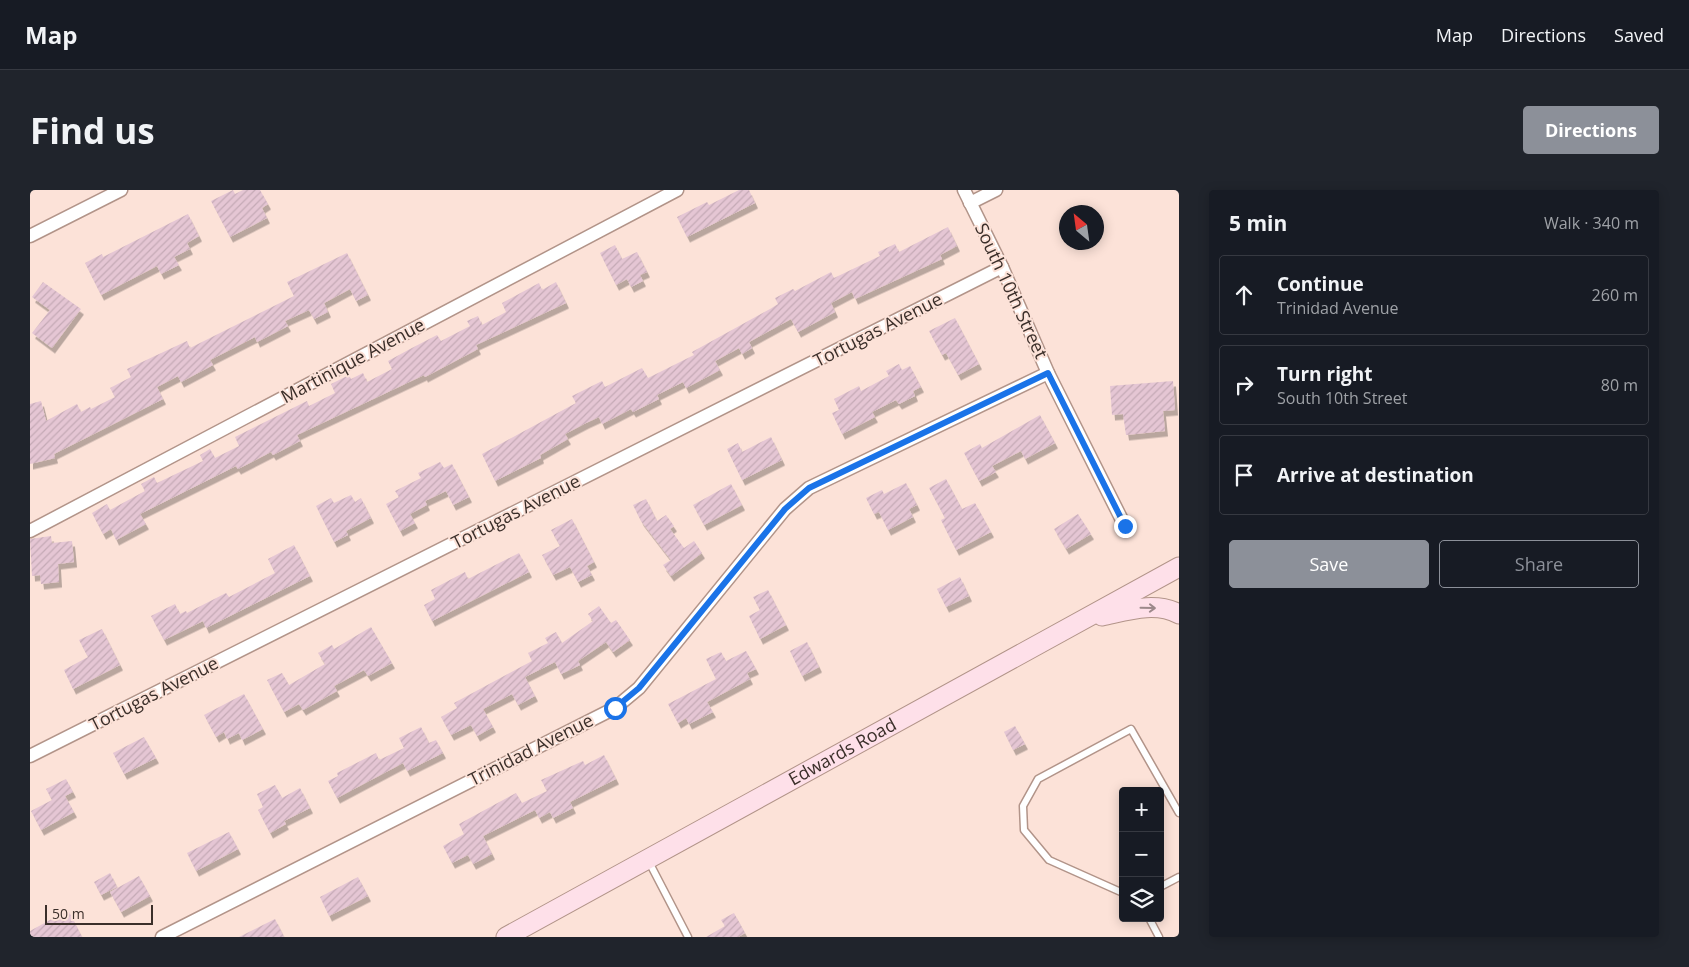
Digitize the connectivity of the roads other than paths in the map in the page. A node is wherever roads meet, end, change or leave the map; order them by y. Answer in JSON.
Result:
{"nodes":[{"id":1,"x":121,"y":190,"type":"edge"},
{"id":2,"x":677,"y":190,"type":"edge"},
{"id":3,"x":964,"y":190,"type":"edge"},
{"id":4,"x":996,"y":190,"type":"edge"},
{"id":5,"x":970,"y":203,"type":"junction"},
{"id":6,"x":30,"y":236,"type":"edge"},
{"id":7,"x":1002,"y":267,"type":"junction"},
{"id":8,"x":1048,"y":373,"type":"junction"},
{"id":9,"x":1125,"y":526,"type":"dead end"},
{"id":10,"x":30,"y":531,"type":"edge"},
{"id":11,"x":1179,"y":567,"type":"edge"},
{"id":12,"x":1179,"y":614,"type":"edge"},
{"id":13,"x":1083,"y":620,"type":"junction"},
{"id":14,"x":30,"y":756,"type":"edge"},
{"id":15,"x":1179,"y":813,"type":"edge"},
{"id":16,"x":648,"y":859,"type":"junction"},
{"id":17,"x":1179,"y":876,"type":"edge"},
{"id":18,"x":1164,"y":885,"type":"edge"},
{"id":19,"x":1119,"y":890,"type":"edge"},
{"id":20,"x":1151,"y":922,"type":"edge"},
{"id":21,"x":162,"y":937,"type":"edge"},
{"id":22,"x":506,"y":937,"type":"edge"},
{"id":23,"x":688,"y":937,"type":"edge"},
{"id":24,"x":1159,"y":937,"type":"edge"}],
"edges":[{"from":1,"to":6,"type":"street"},
{"from":2,"to":10,"type":"street","name":"Martinique Avenue"},
{"from":3,"to":5,"type":"street","name":"South 10th Street"},
{"from":4,"to":5,"type":"street"},
{"from":5,"to":7,"type":"street","name":"South 10th Street"},
{"from":7,"to":8,"type":"street","name":"South 10th Street"},
{"from":7,"to":14,"type":"street","name":"Tortugas Avenue"},
{"from":8,"to":9,"type":"street","name":"South 10th Street"},
{"from":8,"to":21,"type":"street","name":"Trinidad Avenue"},
{"from":11,"to":13,"type":"main road","name":"Edwards Road"},
{"from":13,"to":12,"type":"main road","one_way":true},
{"from":13,"to":16,"type":"main road","name":"Edwards Road"},
{"from":15,"to":19,"type":"lane"},
{"from":16,"to":22,"type":"main road","name":"Edwards Road"},
{"from":16,"to":23,"type":"lane"},
{"from":17,"to":18,"type":"lane"},
{"from":20,"to":24,"type":"lane"}]}
